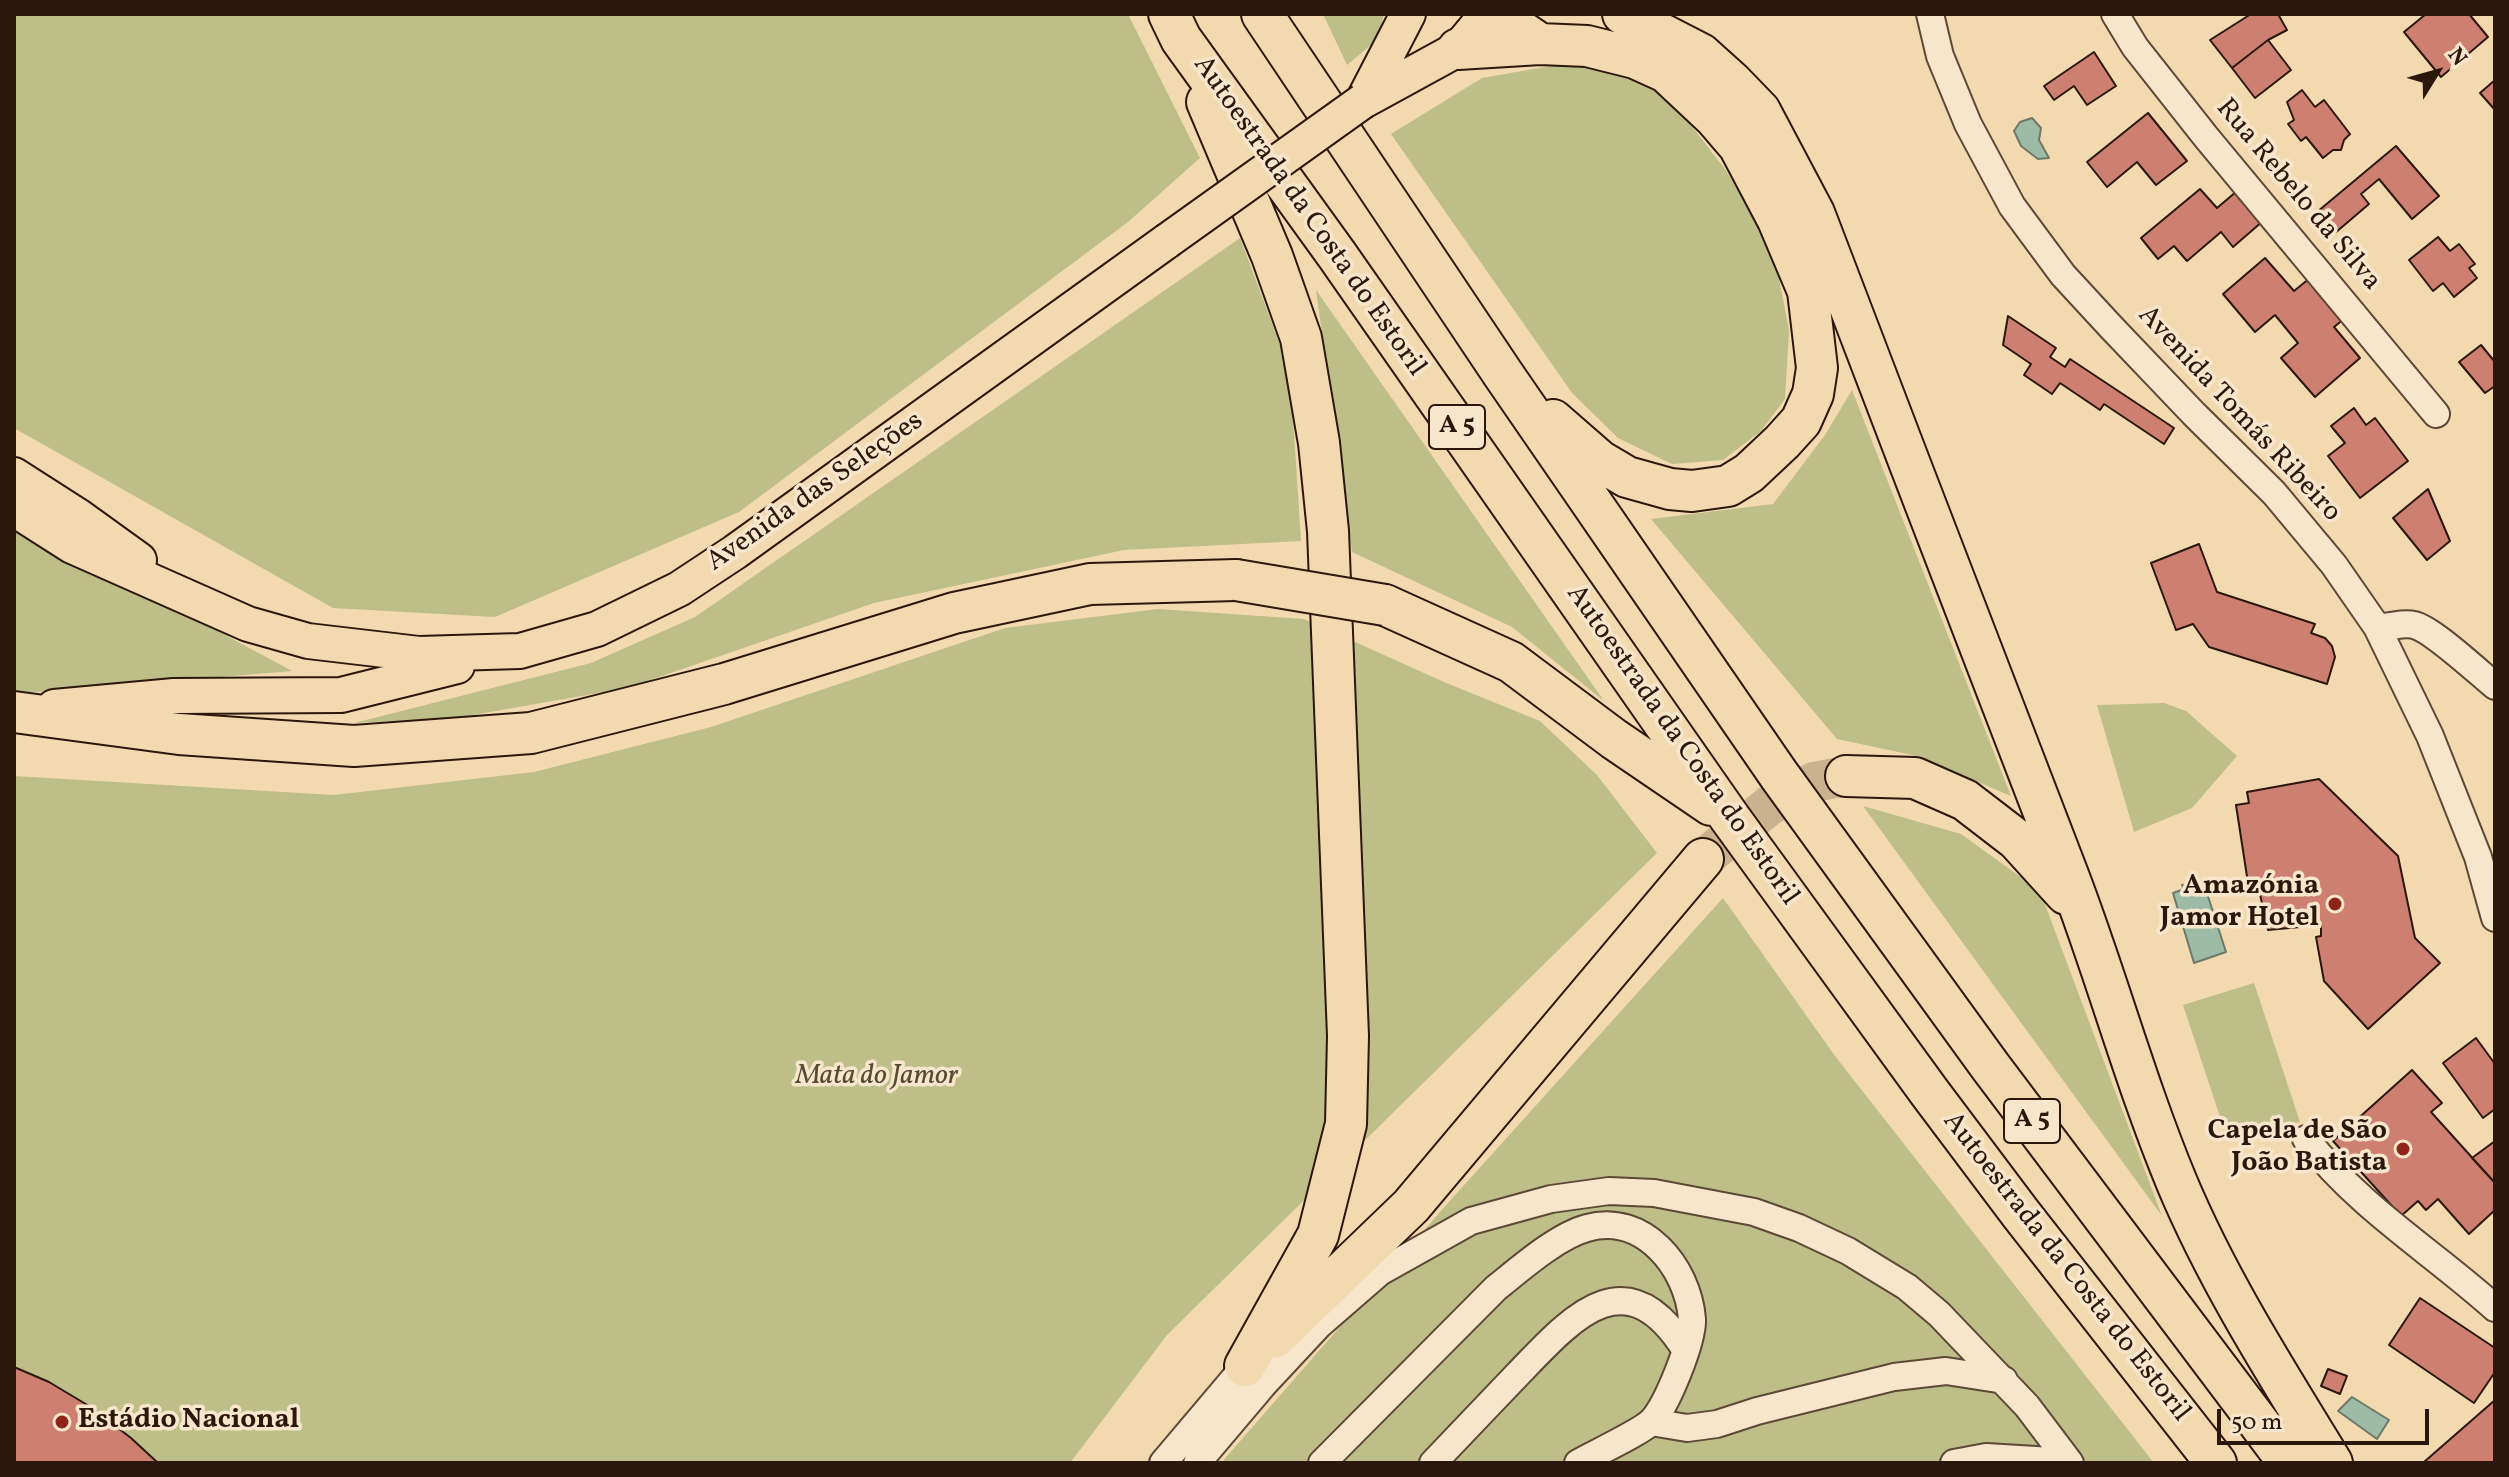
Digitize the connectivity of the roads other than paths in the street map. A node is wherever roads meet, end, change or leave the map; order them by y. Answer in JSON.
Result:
{"nodes":[{"id":1,"x":1262,"y":14,"type":"edge"},
{"id":2,"x":1487,"y":14,"type":"edge"},
{"id":3,"x":1496,"y":14,"type":"edge"},
{"id":4,"x":1623,"y":14,"type":"edge"},
{"id":5,"x":1930,"y":14,"type":"edge"},
{"id":6,"x":2115,"y":14,"type":"edge"},
{"id":7,"x":1406,"y":17,"type":"edge"},
{"id":8,"x":1175,"y":26,"type":"edge"},
{"id":9,"x":1540,"y":44,"type":"junction"},
{"id":10,"x":1445,"y":56,"type":"junction"},
{"id":11,"x":1363,"y":101,"type":"junction"},
{"id":12,"x":1503,"y":374,"type":"junction"},
{"id":13,"x":2436,"y":414,"type":"dead end"},
{"id":14,"x":14,"y":475,"type":"edge"},
{"id":15,"x":14,"y":509,"type":"edge"},
{"id":16,"x":195,"y":600,"type":"junction"},
{"id":17,"x":2377,"y":627,"type":"junction"},
{"id":18,"x":520,"y":651,"type":"junction"},
{"id":19,"x":2495,"y":686,"type":"edge"},
{"id":20,"x":14,"y":712,"type":"edge"},
{"id":21,"x":1846,"y":776,"type":"tunnel mouth"},
{"id":22,"x":1730,"y":818,"type":"junction"},
{"id":23,"x":1703,"y":859,"type":"tunnel mouth"},
{"id":24,"x":2082,"y":912,"type":"junction"},
{"id":25,"x":2495,"y":918,"type":"edge"},
{"id":26,"x":2306,"y":1139,"type":"dead end"},
{"id":27,"x":2495,"y":1308,"type":"edge"},
{"id":28,"x":1685,"y":1349,"type":"junction"},
{"id":29,"x":1245,"y":1366,"type":"junction"},
{"id":30,"x":2004,"y":1380,"type":"junction"},
{"id":31,"x":1651,"y":1422,"type":"junction"},
{"id":32,"x":1163,"y":1463,"type":"edge"},
{"id":33,"x":1197,"y":1463,"type":"edge"},
{"id":34,"x":1322,"y":1463,"type":"edge"},
{"id":35,"x":1433,"y":1463,"type":"edge"},
{"id":36,"x":1578,"y":1463,"type":"edge"},
{"id":37,"x":1954,"y":1463,"type":"edge"},
{"id":38,"x":2070,"y":1463,"type":"edge"},
{"id":39,"x":2216,"y":1463,"type":"edge"},
{"id":40,"x":2289,"y":1463,"type":"edge"},
{"id":41,"x":2332,"y":1463,"type":"edge"}],
"edges":[{"from":1,"to":12,"type":"highway","name":"Autoestrada da Costa do Estoril","number":"A 5"},
{"from":2,"to":10,"type":"main road"},
{"from":3,"to":9,"type":"highway"},
{"from":4,"to":24,"type":"highway"},
{"from":5,"to":17,"type":"street","name":"Avenida Tomás Ribeiro"},
{"from":6,"to":13,"type":"street","name":"Rua Rebelo da Silva"},
{"from":7,"to":11,"type":"main road"},
{"from":8,"to":22,"type":"highway","name":"Autoestrada da Costa do Estoril","number":"A 5"},
{"from":8,"to":29,"type":"highway"},
{"from":9,"to":10,"type":"highway"},
{"from":9,"to":12,"type":"highway"},
{"from":10,"to":11,"type":"main road","name":"Avenida das Seleções"},
{"from":11,"to":18,"type":"main road","name":"Avenida das Seleções","bridge":true},
{"from":12,"to":40,"type":"highway","name":"Autoestrada da Costa do Estoril","number":"A 5"},
{"from":14,"to":16,"type":"main road","name":"Avenida das Seleções"},
{"from":15,"to":16,"type":"main road","name":"Avenida das Seleções"},
{"from":16,"to":18,"type":"main road","name":"Avenida das Seleções"},
{"from":17,"to":19,"type":"street"},
{"from":17,"to":25,"type":"street","name":"Avenida Tomás Ribeiro"},
{"from":18,"to":20,"type":"main road"},
{"from":20,"to":22,"type":"highway","bridge":true},
{"from":21,"to":24,"type":"highway"},
{"from":22,"to":39,"type":"highway","name":"Autoestrada da Costa do Estoril","number":"A 5"},
{"from":23,"to":29,"type":"highway"},
{"from":24,"to":41,"type":"highway"},
{"from":26,"to":27,"type":"street"},
{"from":28,"to":31,"type":"street"},
{"from":28,"to":34,"type":"street"},
{"from":28,"to":35,"type":"street"},
{"from":29,"to":32,"type":"street"},
{"from":30,"to":31,"type":"street"},
{"from":30,"to":33,"type":"street"},
{"from":30,"to":38,"type":"street"},
{"from":31,"to":36,"type":"street"},
{"from":37,"to":38,"type":"street"}]}
